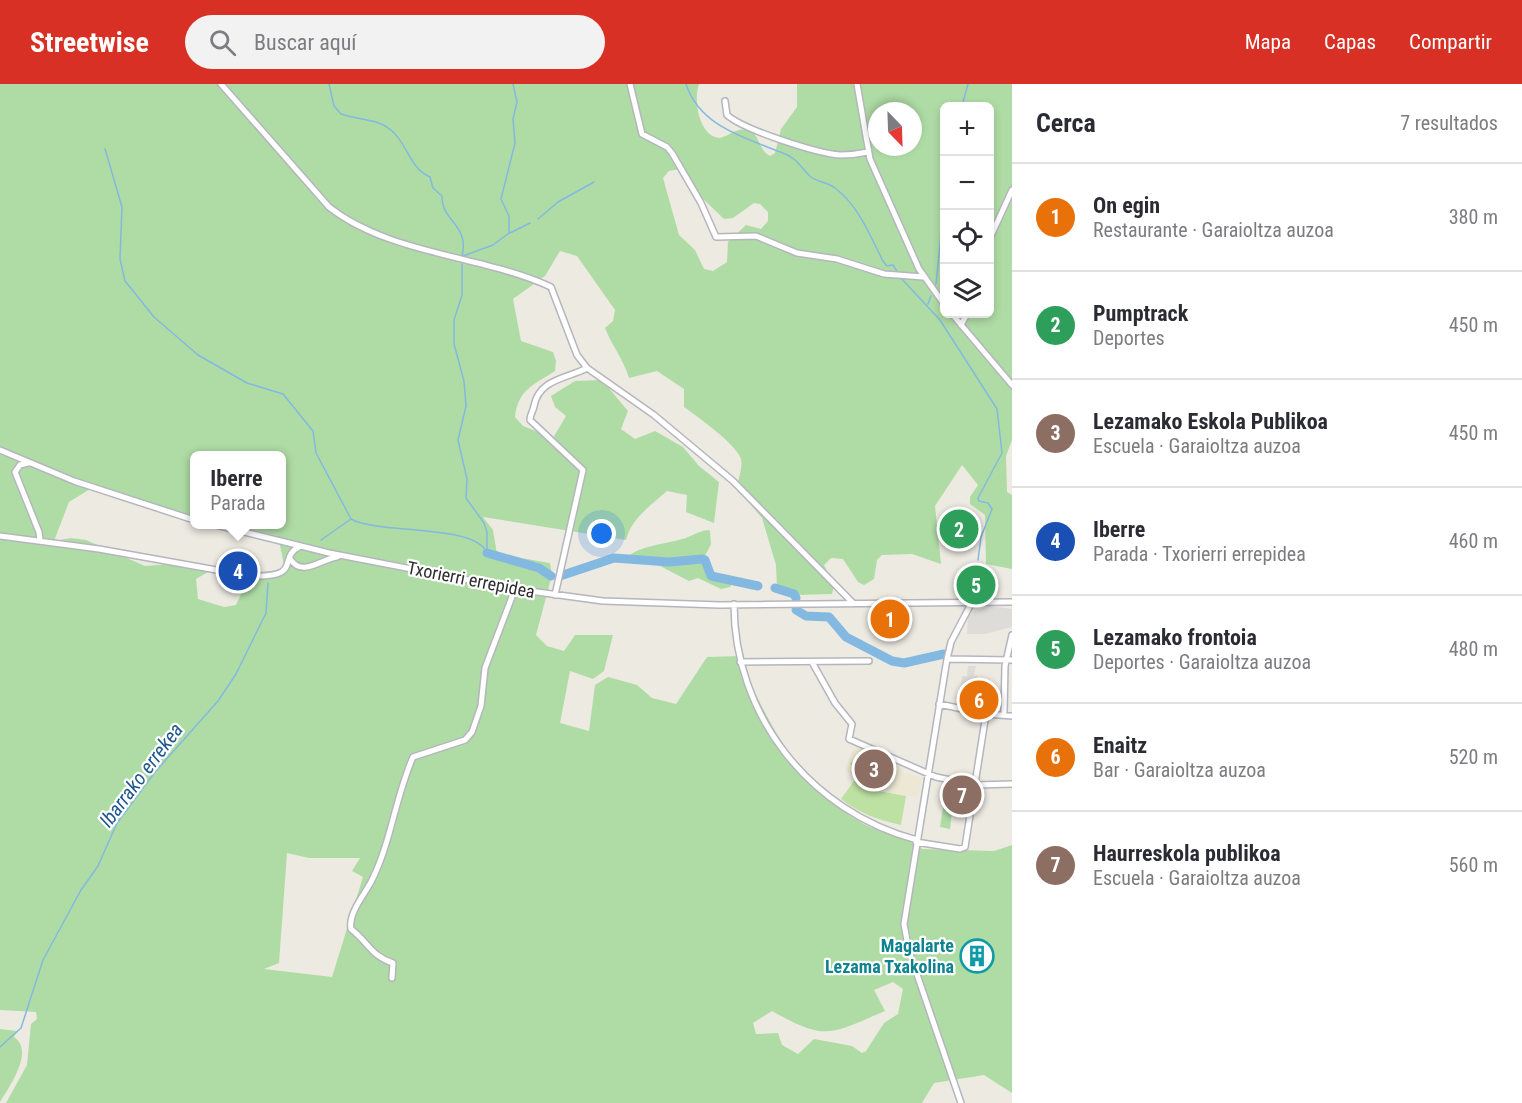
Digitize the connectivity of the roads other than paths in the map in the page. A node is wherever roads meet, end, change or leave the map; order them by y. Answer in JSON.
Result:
{"nodes":[{"id":1,"x":221,"y":84,"type":"edge"},
{"id":2,"x":630,"y":84,"type":"edge"},
{"id":3,"x":857,"y":84,"type":"edge"},
{"id":4,"x":725,"y":101,"type":"dead end"},
{"id":5,"x":868,"y":152,"type":"joint"},
{"id":6,"x":870,"y":156,"type":"edge"},
{"id":7,"x":1012,"y":190,"type":"edge"},
{"id":8,"x":994,"y":229,"type":"edge"},
{"id":9,"x":923,"y":277,"type":"junction"},
{"id":10,"x":940,"y":298,"type":"edge"},
{"id":11,"x":955,"y":318,"type":"edge"},
{"id":12,"x":965,"y":318,"type":"edge"},
{"id":13,"x":961,"y":325,"type":"junction"},
{"id":14,"x":586,"y":368,"type":"junction"},
{"id":15,"x":1012,"y":385,"type":"edge"},
{"id":16,"x":0,"y":450,"type":"edge"},
{"id":17,"x":28,"y":463,"type":"junction"},
{"id":18,"x":190,"y":518,"type":"edge"},
{"id":19,"x":228,"y":529,"type":"edge"},
{"id":20,"x":0,"y":536,"type":"edge"},
{"id":21,"x":40,"y":540,"type":"junction"},
{"id":22,"x":279,"y":542,"type":"junction"},
{"id":23,"x":303,"y":546,"type":"junction"},
{"id":24,"x":315,"y":551,"type":"junction"},
{"id":25,"x":344,"y":555,"type":"junction"},
{"id":26,"x":291,"y":558,"type":"junction"},
{"id":27,"x":318,"y":562,"type":"junction"},
{"id":28,"x":515,"y":589,"type":"junction"},
{"id":29,"x":555,"y":596,"type":"junction"},
{"id":30,"x":972,"y":602,"type":"junction"},
{"id":31,"x":1012,"y":602,"type":"edge"},
{"id":32,"x":853,"y":603,"type":"junction"},
{"id":33,"x":734,"y":604,"type":"junction"},
{"id":34,"x":1012,"y":635,"type":"edge"},
{"id":35,"x":1010,"y":653,"type":"edge"},
{"id":36,"x":947,"y":659,"type":"junction"},
{"id":37,"x":1010,"y":660,"type":"edge"},
{"id":38,"x":740,"y":662,"type":"junction"},
{"id":39,"x":812,"y":662,"type":"junction"},
{"id":40,"x":869,"y":662,"type":"dead end"},
{"id":41,"x":939,"y":704,"type":"junction"},
{"id":42,"x":1004,"y":712,"type":"dead end"},
{"id":43,"x":987,"y":714,"type":"junction"},
{"id":44,"x":1012,"y":716,"type":"edge"},
{"id":45,"x":927,"y":774,"type":"junction"},
{"id":46,"x":1012,"y":784,"type":"edge"},
{"id":47,"x":975,"y":785,"type":"junction"},
{"id":48,"x":917,"y":841,"type":"junction"},
{"id":49,"x":392,"y":978,"type":"dead end"},
{"id":50,"x":961,"y":1103,"type":"edge"}],
"edges":[{"from":1,"to":14,"type":"street"},
{"from":2,"to":9,"type":"street"},
{"from":3,"to":5,"type":"street"},
{"from":4,"to":5,"type":"street"},
{"from":6,"to":9,"type":"street"},
{"from":7,"to":8,"type":"street"},
{"from":9,"to":10,"type":"street"},
{"from":11,"to":13,"type":"street"},
{"from":12,"to":13,"type":"street"},
{"from":13,"to":15,"type":"street"},
{"from":14,"to":29,"type":"street"},
{"from":14,"to":32,"type":"street"},
{"from":16,"to":17,"type":"street"},
{"from":17,"to":18,"type":"street"},
{"from":17,"to":21,"type":"street"},
{"from":19,"to":22,"type":"street","name":"Txorierri errepidea"},
{"from":20,"to":21,"type":"street"},
{"from":21,"to":26,"type":"street"},
{"from":22,"to":23,"type":"street","name":"Txorierri errepidea"},
{"from":22,"to":26,"type":"street"},
{"from":23,"to":24,"type":"street","name":"Txorierri errepidea"},
{"from":23,"to":26,"type":"street"},
{"from":24,"to":25,"type":"street","name":"Txorierri errepidea"},
{"from":24,"to":27,"type":"street"},
{"from":25,"to":27,"type":"street"},
{"from":25,"to":28,"type":"street","name":"Txorierri errepidea"},
{"from":26,"to":27,"type":"street"},
{"from":28,"to":29,"type":"street","name":"Txorierri errepidea"},
{"from":28,"to":49,"type":"street"},
{"from":29,"to":33,"type":"street","name":"Txorierri errepidea"},
{"from":30,"to":31,"type":"street","name":"Txorierri errepidea"},
{"from":30,"to":32,"type":"street","name":"Txorierri errepidea"},
{"from":30,"to":36,"type":"street"},
{"from":32,"to":33,"type":"street","name":"Txorierri errepidea"},
{"from":33,"to":38,"type":"street"},
{"from":34,"to":35,"type":"street"},
{"from":35,"to":37,"type":"street"},
{"from":36,"to":37,"type":"street"},
{"from":36,"to":41,"type":"street"},
{"from":37,"to":42,"type":"street"},
{"from":38,"to":39,"type":"street"},
{"from":38,"to":48,"type":"street"},
{"from":39,"to":40,"type":"street"},
{"from":39,"to":45,"type":"street"},
{"from":41,"to":43,"type":"street"},
{"from":41,"to":45,"type":"street"},
{"from":43,"to":44,"type":"street"},
{"from":43,"to":47,"type":"street"},
{"from":45,"to":47,"type":"street"},
{"from":45,"to":48,"type":"street"},
{"from":46,"to":47,"type":"street"},
{"from":47,"to":48,"type":"street"},
{"from":48,"to":50,"type":"street"}]}
